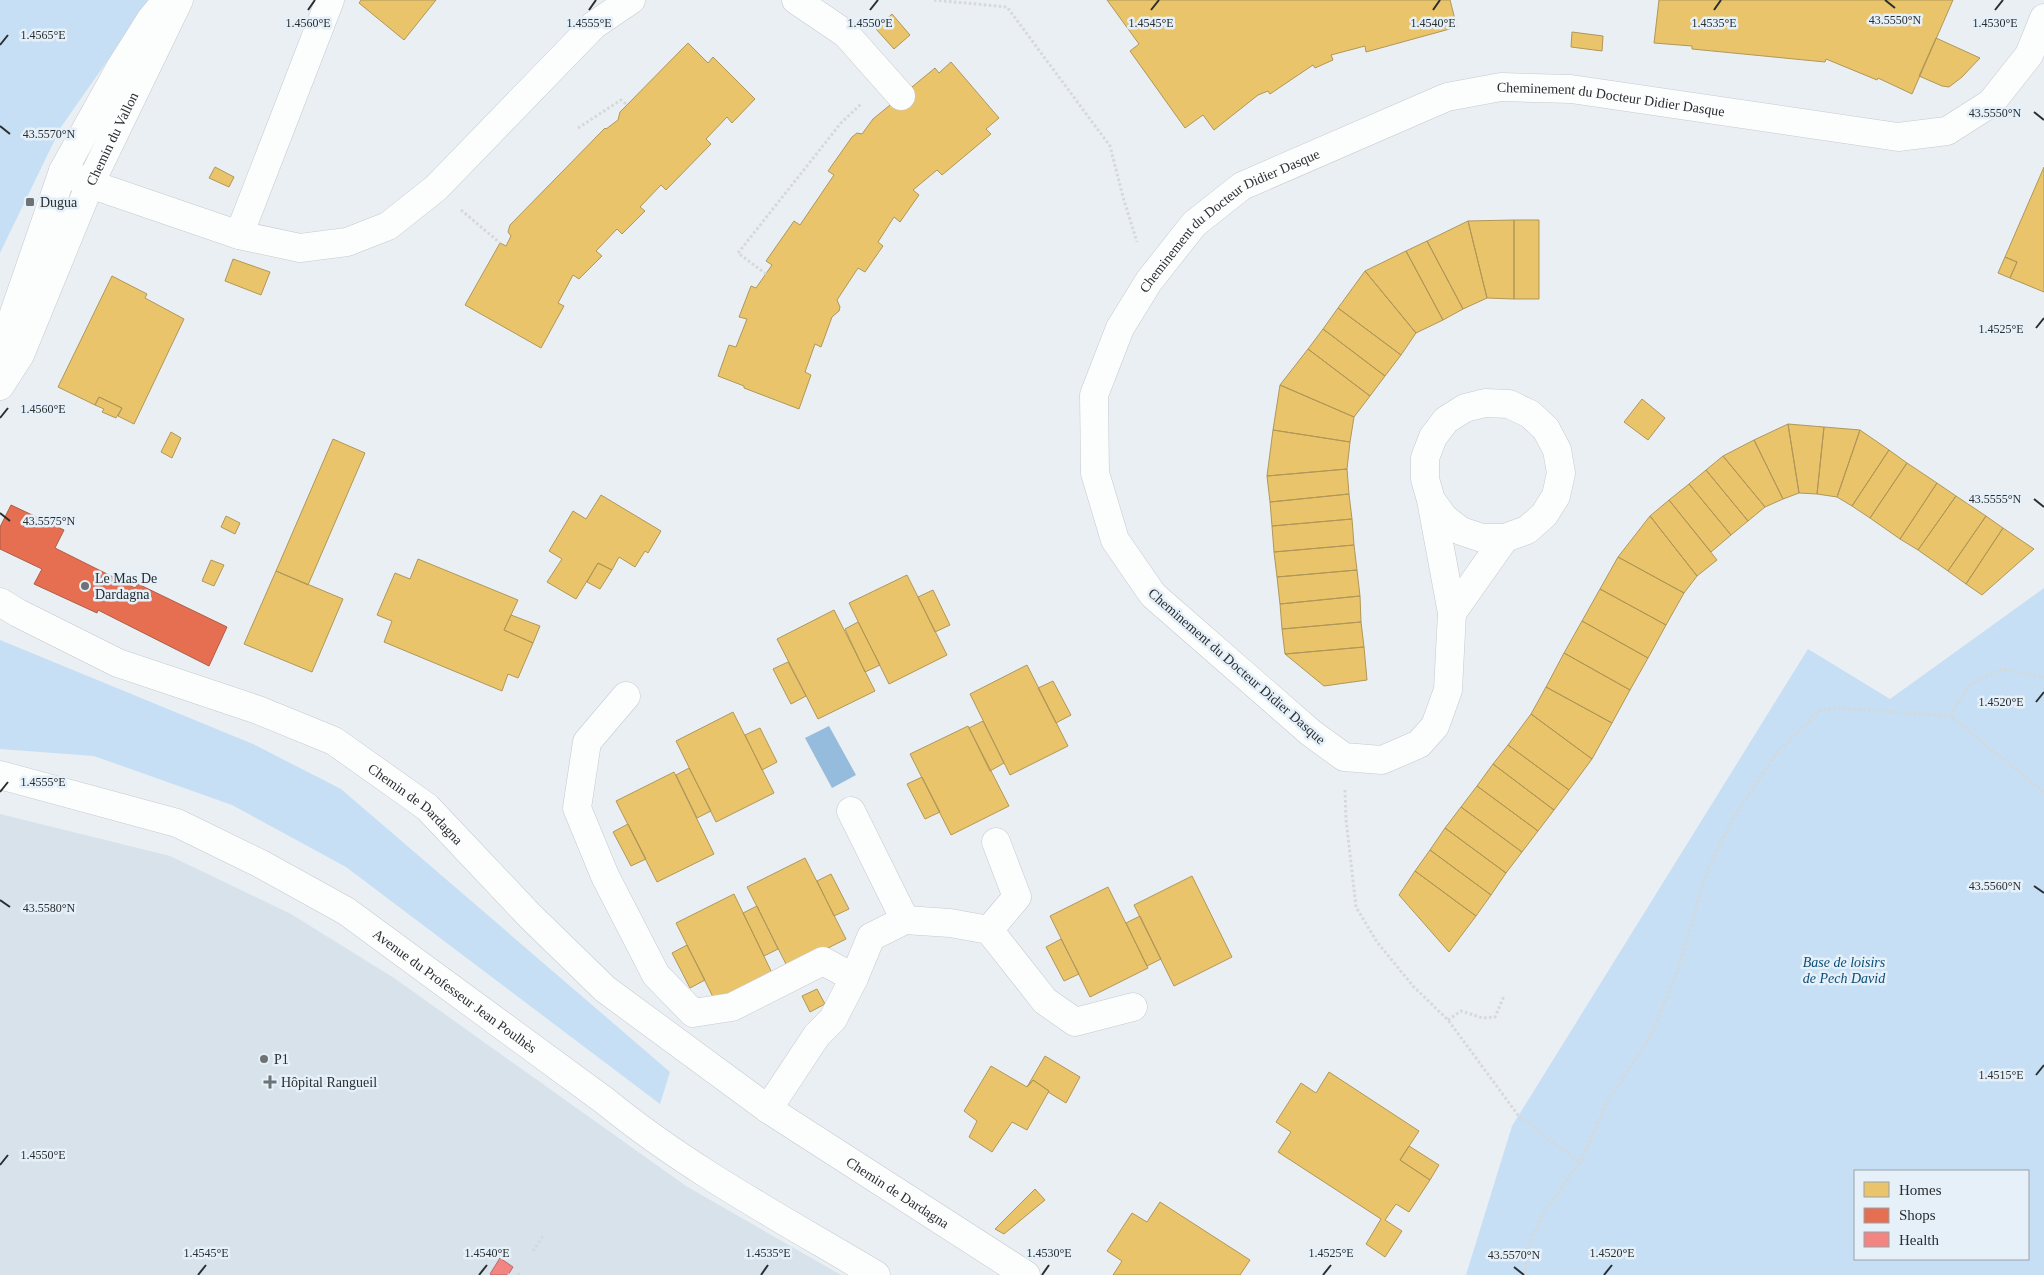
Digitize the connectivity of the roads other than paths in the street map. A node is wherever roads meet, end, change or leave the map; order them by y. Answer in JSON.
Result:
{"nodes":[{"id":1,"x":167,"y":0,"type":"edge"},
{"id":2,"x":179,"y":0,"type":"edge"},
{"id":3,"x":330,"y":0,"type":"edge"},
{"id":4,"x":631,"y":0,"type":"edge"},
{"id":5,"x":796,"y":0,"type":"edge"},
{"id":6,"x":2044,"y":18,"type":"edge"},
{"id":7,"x":900,"y":96,"type":"dead end"},
{"id":8,"x":63,"y":171,"type":"junction"},
{"id":9,"x":90,"y":184,"type":"junction"},
{"id":10,"x":239,"y":235,"type":"junction"},
{"id":11,"x":0,"y":354,"type":"edge"},
{"id":12,"x":0,"y":386,"type":"edge"},
{"id":13,"x":1431,"y":500,"type":"junction"},
{"id":14,"x":1505,"y":538,"type":"junction"},
{"id":15,"x":0,"y":602,"type":"edge"},
{"id":16,"x":1452,"y":613,"type":"junction"},
{"id":17,"x":626,"y":696,"type":"dead end"},
{"id":18,"x":0,"y":775,"type":"edge"},
{"id":19,"x":851,"y":811,"type":"dead end"},
{"id":20,"x":996,"y":842,"type":"dead end"},
{"id":21,"x":906,"y":920,"type":"junction"},
{"id":22,"x":989,"y":930,"type":"junction"},
{"id":23,"x":854,"y":978,"type":"junction"},
{"id":24,"x":1133,"y":1007,"type":"dead end"},
{"id":25,"x":768,"y":1109,"type":"junction"},
{"id":26,"x":876,"y":1275,"type":"edge"},
{"id":27,"x":1026,"y":1275,"type":"edge"}],
"edges":[{"from":1,"to":8,"type":"street","name":"Chemin du Vallon"},
{"from":2,"to":9,"type":"street","name":"Chemin du Vallon"},
{"from":3,"to":10,"type":"street"},
{"from":4,"to":10,"type":"street"},
{"from":5,"to":7,"type":"street"},
{"from":6,"to":16,"type":"street","name":"Cheminement du Docteur Didier Dasque"},
{"from":8,"to":9,"type":"street"},
{"from":8,"to":11,"type":"street","name":"Chemin du Vallon"},
{"from":9,"to":10,"type":"street"},
{"from":9,"to":12,"type":"street","name":"Chemin du Vallon"},
{"from":13,"to":14,"type":"street","name":"Cheminement du Docteur Didier Dasque"},
{"from":13,"to":14,"type":"street","name":"Cheminement du Docteur Didier Dasque"},
{"from":13,"to":16,"type":"street","name":"Cheminement du Docteur Didier Dasque"},
{"from":14,"to":16,"type":"street"},
{"from":15,"to":25,"type":"street","name":"Chemin de Dardagna"},
{"from":17,"to":23,"type":"street"},
{"from":18,"to":26,"type":"street","name":"Avenue du Professeur Jean Poulhès"},
{"from":19,"to":21,"type":"street"},
{"from":20,"to":22,"type":"street"},
{"from":21,"to":22,"type":"street"},
{"from":21,"to":23,"type":"street"},
{"from":22,"to":24,"type":"street"},
{"from":23,"to":25,"type":"street"},
{"from":25,"to":27,"type":"street","name":"Chemin de Dardagna"}]}
